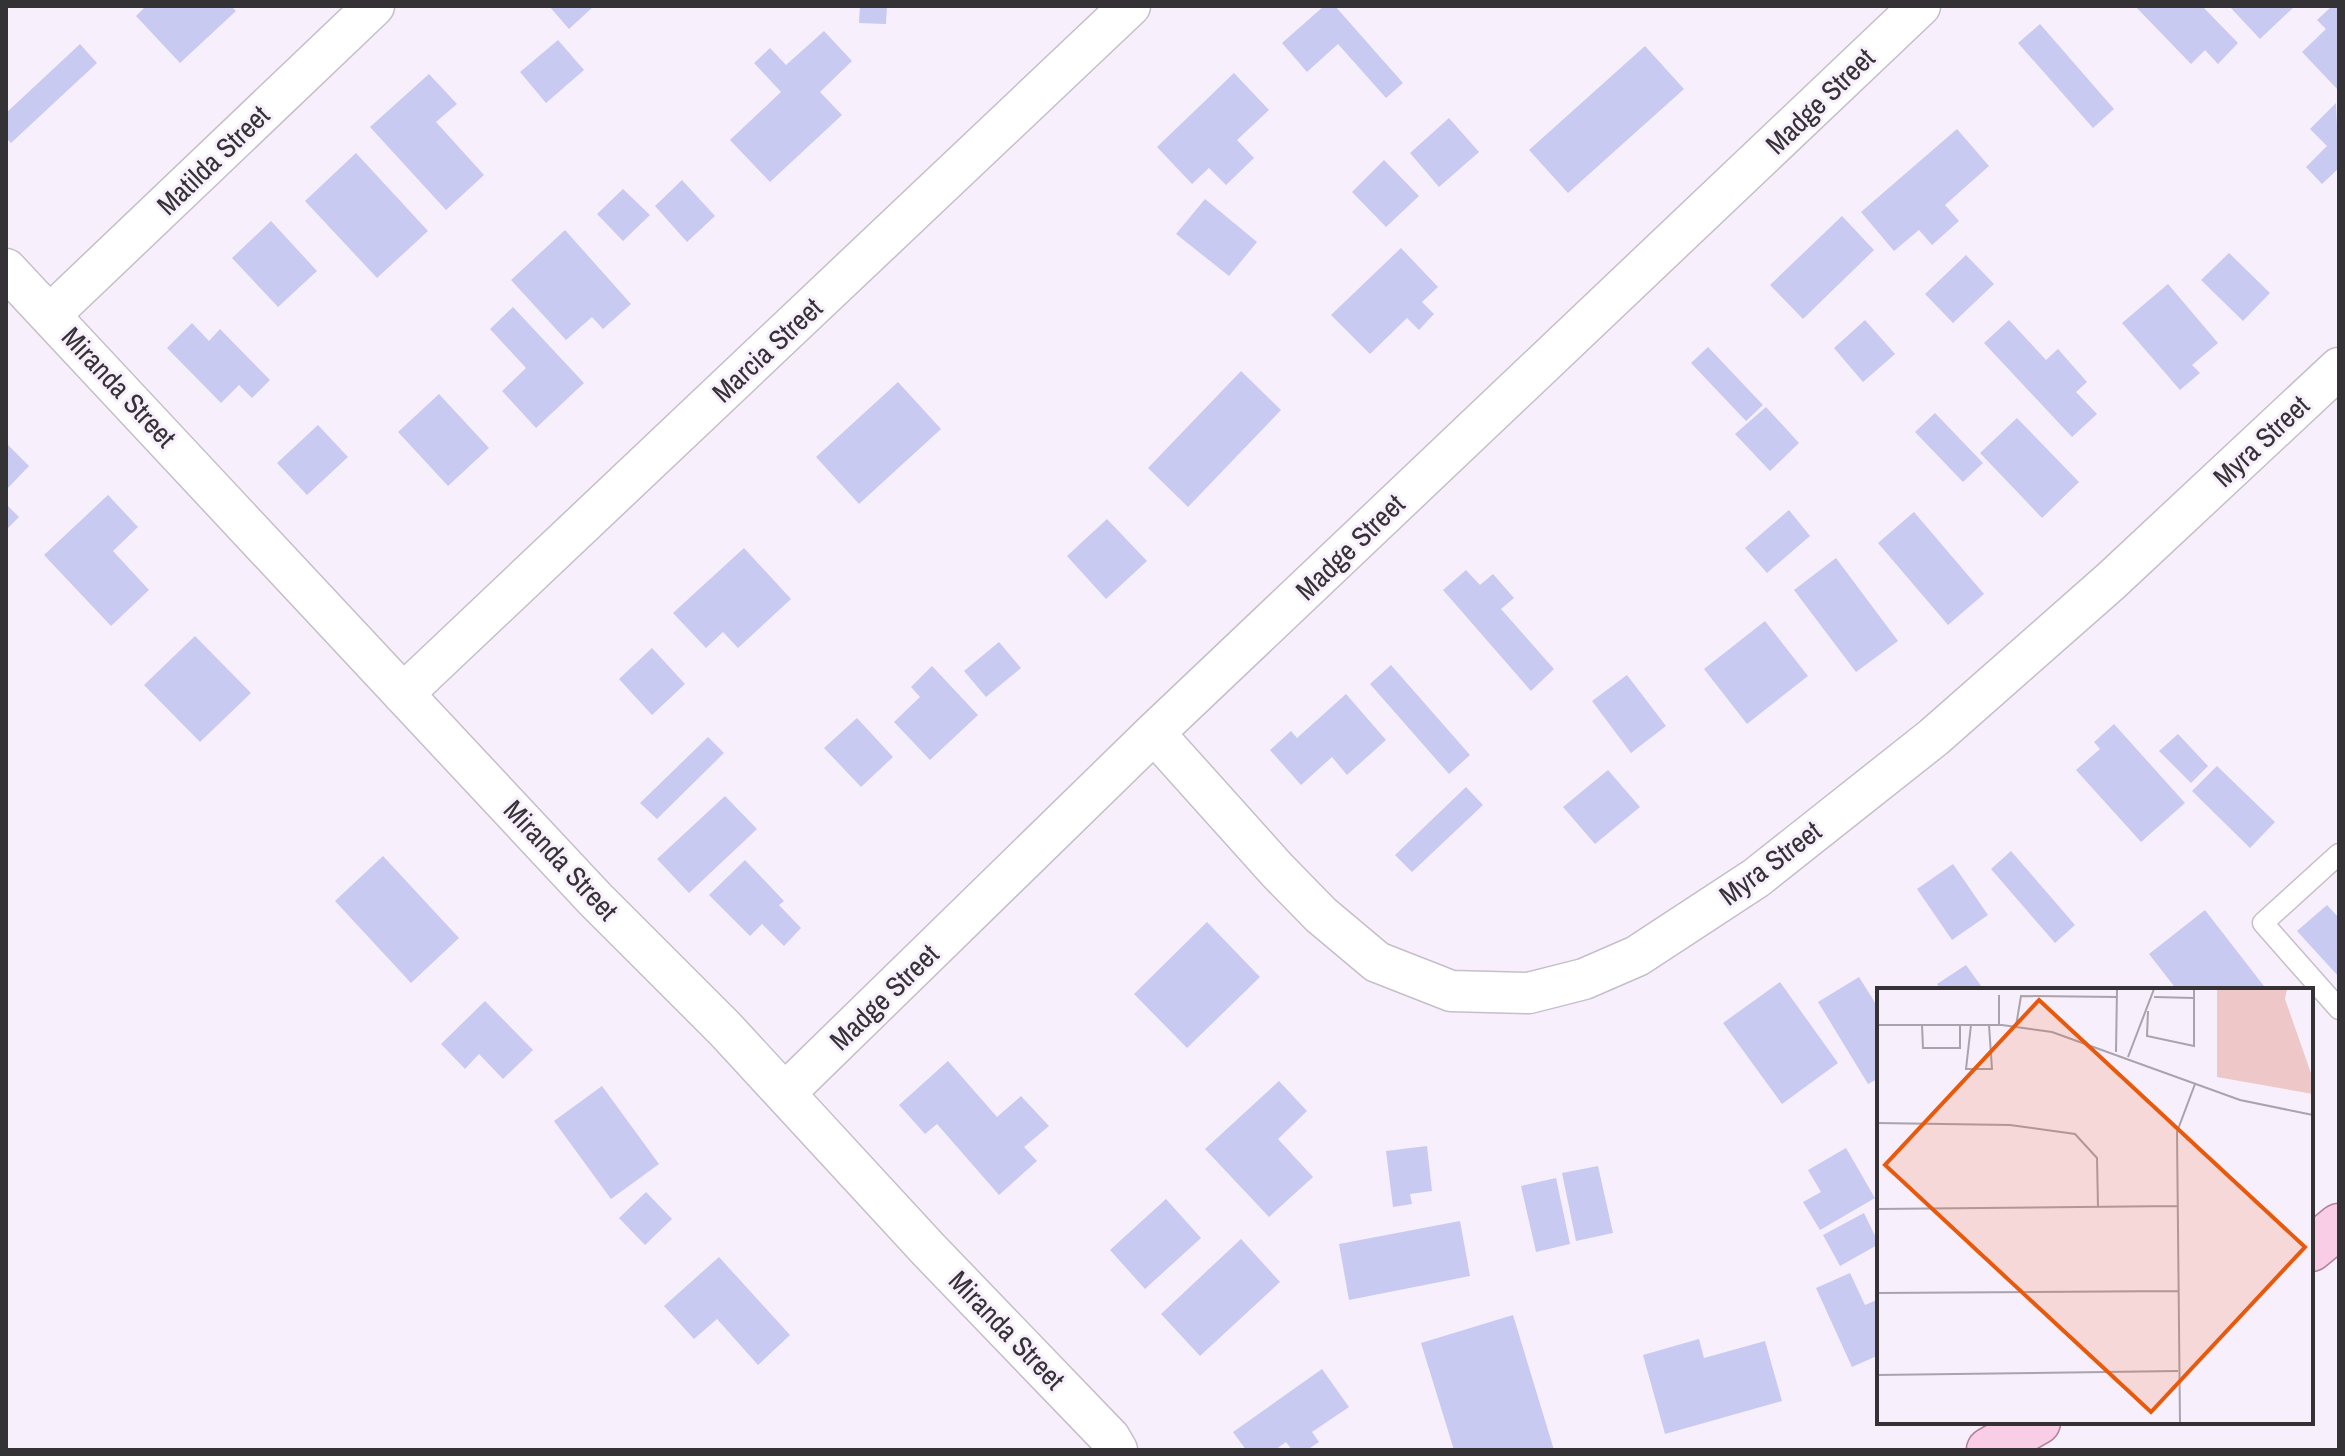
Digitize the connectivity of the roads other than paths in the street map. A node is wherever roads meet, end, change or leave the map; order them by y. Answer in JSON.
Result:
{"nodes":[{"id":1,"x":374,"y":6,"type":"edge"},
{"id":2,"x":1130,"y":6,"type":"edge"},
{"id":3,"x":1920,"y":6,"type":"edge"},
{"id":4,"x":6,"y":269,"type":"edge"},
{"id":5,"x":51,"y":314,"type":"junction"},
{"id":6,"x":2339,"y":368,"type":"edge"},
{"id":7,"x":403,"y":694,"type":"junction"},
{"id":8,"x":1154,"y":733,"type":"junction"},
{"id":9,"x":2339,"y":854,"type":"edge"},
{"id":10,"x":2339,"y":1009,"type":"edge"},
{"id":11,"x":785,"y":1093,"type":"junction"},
{"id":12,"x":2034,"y":1424,"type":"edge"},
{"id":13,"x":1117,"y":1450,"type":"edge"},
{"id":14,"x":1989,"y":1450,"type":"edge"}],
"edges":[{"from":1,"to":5,"type":"street","name":"Matilda Street"},
{"from":2,"to":7,"type":"street","name":"Marcia Street"},
{"from":3,"to":8,"type":"street","name":"Madge Street"},
{"from":4,"to":5,"type":"street","name":"Miranda Street"},
{"from":5,"to":7,"type":"street","name":"Miranda Street"},
{"from":6,"to":8,"type":"street","name":"Myra Street"},
{"from":7,"to":11,"type":"street","name":"Miranda Street"},
{"from":8,"to":11,"type":"street","name":"Madge Street"},
{"from":9,"to":10,"type":"lane"},
{"from":11,"to":13,"type":"street","name":"Miranda Street"},
{"from":12,"to":14,"type":"main road"}]}
